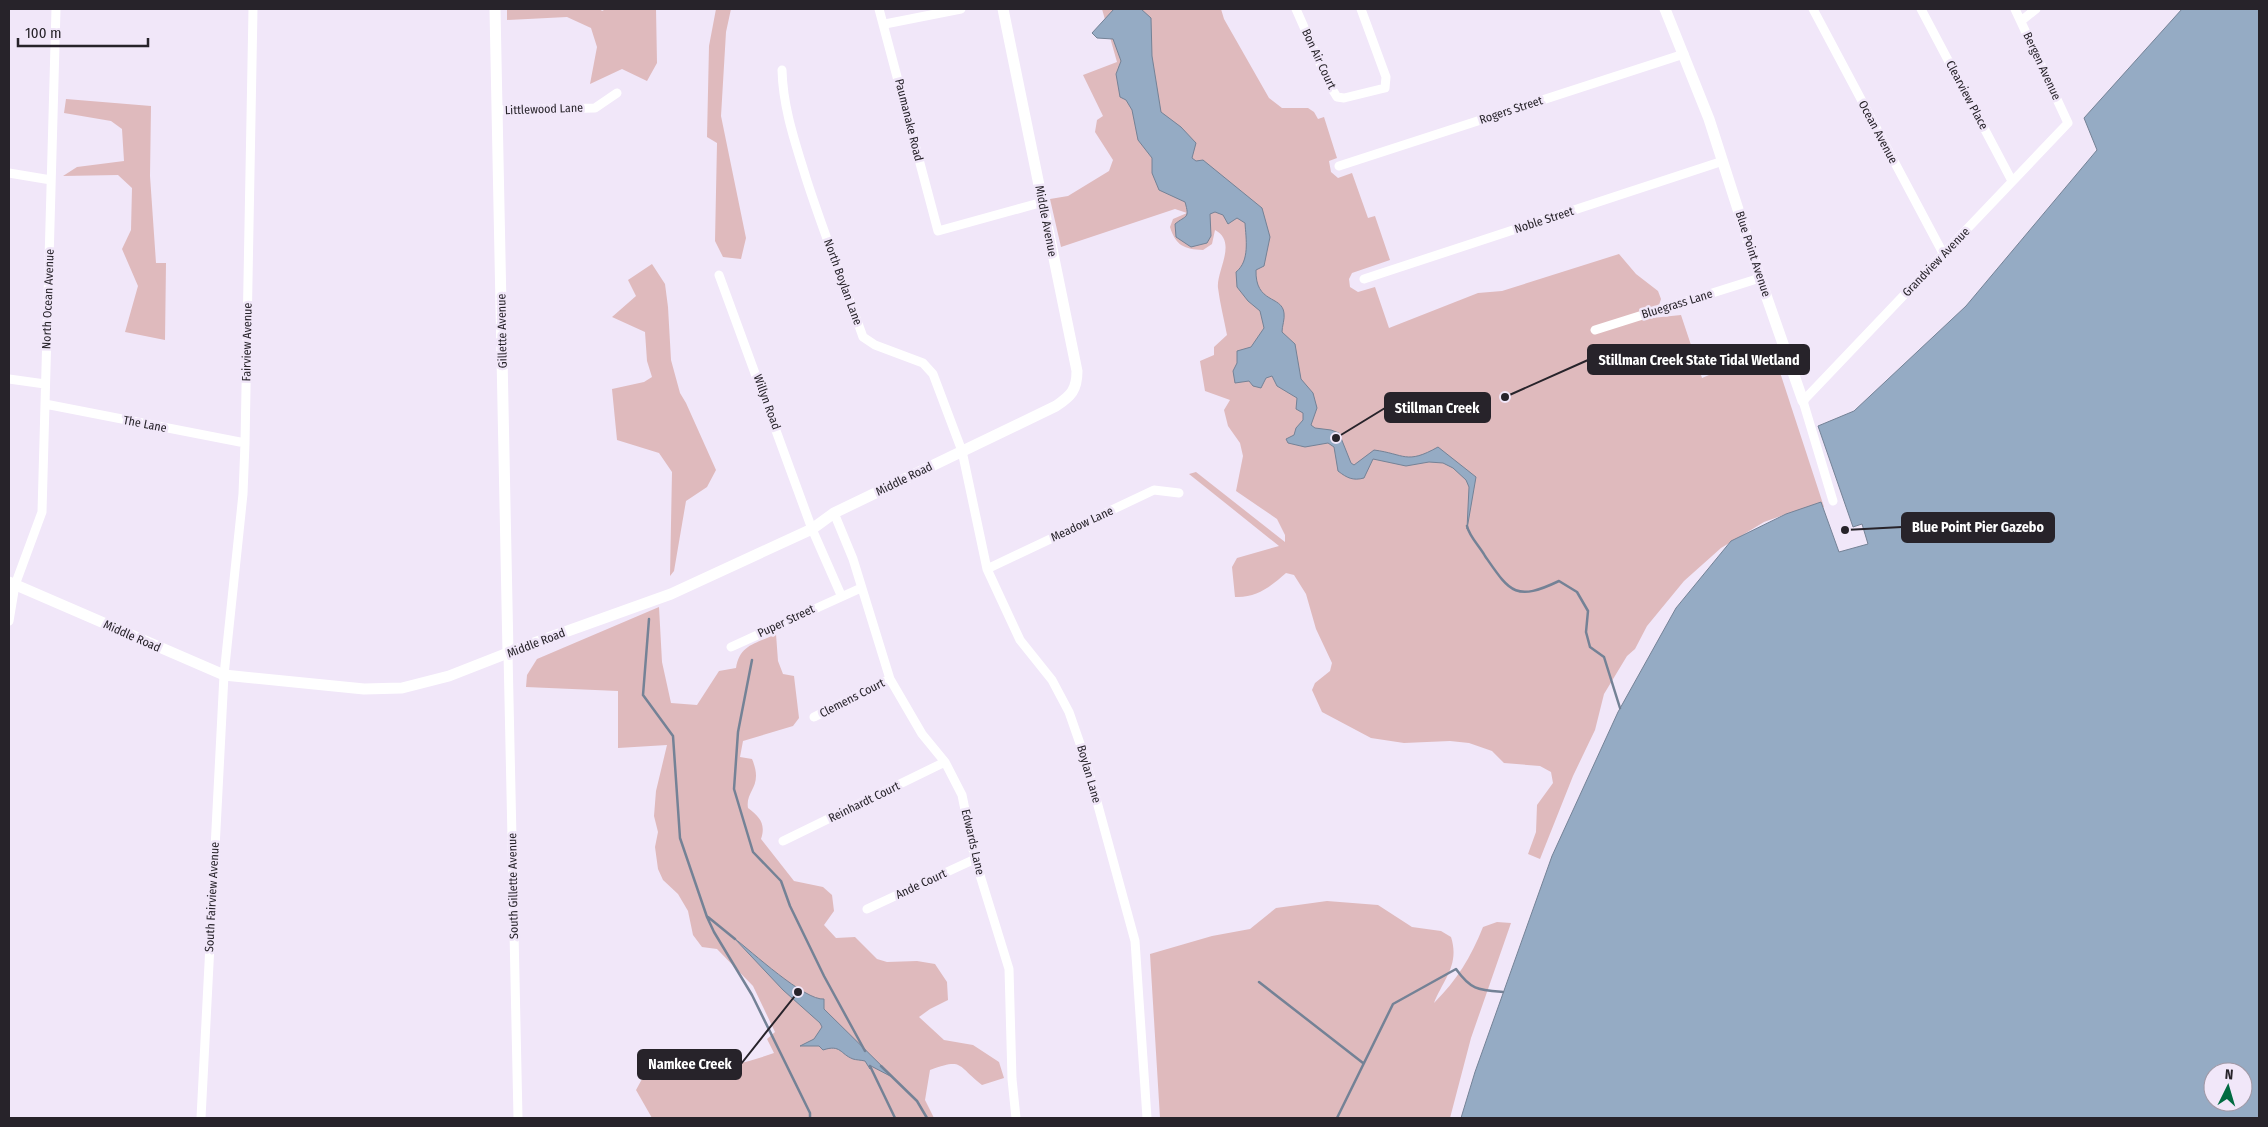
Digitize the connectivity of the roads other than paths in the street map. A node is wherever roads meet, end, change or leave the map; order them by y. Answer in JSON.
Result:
{"nodes":[{"id":1,"x":56,"y":9,"type":"edge"},
{"id":2,"x":253,"y":9,"type":"edge"},
{"id":3,"x":495,"y":9,"type":"edge"},
{"id":4,"x":879,"y":9,"type":"edge"},
{"id":5,"x":961,"y":9,"type":"edge"},
{"id":6,"x":1003,"y":9,"type":"edge"},
{"id":7,"x":1296,"y":9,"type":"edge"},
{"id":8,"x":1361,"y":9,"type":"edge"},
{"id":9,"x":1665,"y":9,"type":"edge"},
{"id":10,"x":1813,"y":9,"type":"edge"},
{"id":11,"x":1921,"y":9,"type":"edge"},
{"id":12,"x":2015,"y":9,"type":"edge"},
{"id":13,"x":2036,"y":9,"type":"edge"},
{"id":14,"x":2021,"y":21,"type":"junction"},
{"id":15,"x":885,"y":24,"type":"junction"},
{"id":16,"x":1684,"y":54,"type":"junction"},
{"id":17,"x":782,"y":70,"type":"dead end"},
{"id":18,"x":616,"y":93,"type":"dead end"},
{"id":19,"x":497,"y":110,"type":"junction"},
{"id":20,"x":2068,"y":123,"type":"joint"},
{"id":21,"x":1723,"y":161,"type":"junction"},
{"id":22,"x":1339,"y":166,"type":"dead end"},
{"id":23,"x":9,"y":173,"type":"edge"},
{"id":24,"x":51,"y":180,"type":"junction"},
{"id":25,"x":2012,"y":181,"type":"junction"},
{"id":26,"x":1043,"y":202,"type":"junction"},
{"id":27,"x":1944,"y":255,"type":"junction"},
{"id":28,"x":719,"y":276,"type":"dead end"},
{"id":29,"x":1760,"y":278,"type":"junction"},
{"id":30,"x":1364,"y":279,"type":"dead end"},
{"id":31,"x":1595,"y":330,"type":"dead end"},
{"id":32,"x":9,"y":379,"type":"edge"},
{"id":33,"x":45,"y":384,"type":"junction"},
{"id":34,"x":1803,"y":401,"type":"junction"},
{"id":35,"x":45,"y":404,"type":"junction"},
{"id":36,"x":1039,"y":414,"type":"joint"},
{"id":37,"x":246,"y":443,"type":"junction"},
{"id":38,"x":962,"y":451,"type":"junction"},
{"id":39,"x":1179,"y":493,"type":"dead end"},
{"id":40,"x":1834,"y":501,"type":"dead end"},
{"id":41,"x":834,"y":513,"type":"junction"},
{"id":42,"x":812,"y":529,"type":"junction"},
{"id":43,"x":987,"y":568,"type":"junction"},
{"id":44,"x":12,"y":584,"type":"edge"},
{"id":45,"x":861,"y":588,"type":"junction"},
{"id":46,"x":841,"y":595,"type":"junction"},
{"id":47,"x":9,"y":621,"type":"edge"},
{"id":48,"x":731,"y":647,"type":"dead end"},
{"id":49,"x":508,"y":653,"type":"junction"},
{"id":50,"x":224,"y":675,"type":"junction"},
{"id":51,"x":890,"y":679,"type":"junction"},
{"id":52,"x":814,"y":717,"type":"dead end"},
{"id":53,"x":945,"y":762,"type":"junction"},
{"id":54,"x":783,"y":841,"type":"dead end"},
{"id":55,"x":975,"y":859,"type":"junction"},
{"id":56,"x":867,"y":909,"type":"dead end"},
{"id":57,"x":201,"y":1118,"type":"edge"},
{"id":58,"x":518,"y":1118,"type":"edge"},
{"id":59,"x":1016,"y":1118,"type":"edge"},
{"id":60,"x":1147,"y":1118,"type":"edge"}],
"edges":[{"from":1,"to":24,"type":"street","name":"North Ocean Avenue"},
{"from":2,"to":37,"type":"street","name":"Fairview Avenue"},
{"from":3,"to":19,"type":"main road","name":"Gillette Avenue"},
{"from":4,"to":15,"type":"street","name":"Paumanake Road"},
{"from":5,"to":15,"type":"street"},
{"from":6,"to":26,"type":"main road","name":"Middle Avenue"},
{"from":7,"to":8,"type":"street","name":"Bon Air Court"},
{"from":9,"to":16,"type":"main road","name":"Blue Point Avenue"},
{"from":10,"to":27,"type":"street","name":"Ocean Avenue"},
{"from":11,"to":25,"type":"street","name":"Clearview Place"},
{"from":12,"to":14,"type":"street","name":"Bergen Avenue"},
{"from":13,"to":14,"type":"street"},
{"from":14,"to":20,"type":"street","name":"Bergen Avenue"},
{"from":15,"to":26,"type":"street","name":"Paumanake Road"},
{"from":16,"to":21,"type":"main road","name":"Blue Point Avenue"},
{"from":16,"to":22,"type":"street","name":"Rogers Street"},
{"from":17,"to":38,"type":"street","name":"North Boylan Lane"},
{"from":18,"to":19,"type":"street","name":"Littlewood Lane"},
{"from":19,"to":49,"type":"main road","name":"Gillette Avenue"},
{"from":20,"to":25,"type":"street","name":"Grandview Avenue"},
{"from":21,"to":29,"type":"main road","name":"Blue Point Avenue"},
{"from":21,"to":30,"type":"street","name":"Noble Street"},
{"from":23,"to":24,"type":"street"},
{"from":24,"to":33,"type":"street","name":"North Ocean Avenue"},
{"from":25,"to":27,"type":"street","name":"Grandview Avenue"},
{"from":26,"to":36,"type":"main road","name":"Middle Avenue"},
{"from":27,"to":34,"type":"street","name":"Grandview Avenue"},
{"from":28,"to":42,"type":"street","name":"Willyn Road"},
{"from":29,"to":31,"type":"street","name":"Bluegrass Lane"},
{"from":29,"to":34,"type":"main road","name":"Blue Point Avenue"},
{"from":32,"to":33,"type":"street"},
{"from":33,"to":35,"type":"street","name":"North Ocean Avenue"},
{"from":34,"to":40,"type":"street","name":"Blue Point Avenue"},
{"from":35,"to":37,"type":"street","name":"The Lane"},
{"from":35,"to":44,"type":"street","name":"North Ocean Avenue"},
{"from":36,"to":38,"type":"main road","name":"Middle Road"},
{"from":37,"to":50,"type":"street","name":"Fairview Avenue"},
{"from":38,"to":41,"type":"main road","name":"Middle Road"},
{"from":38,"to":43,"type":"street","name":"Boylan Lane"},
{"from":39,"to":43,"type":"street","name":"Meadow Lane"},
{"from":41,"to":42,"type":"main road","name":"Middle Road"},
{"from":41,"to":45,"type":"street","name":"Edwards Lane"},
{"from":42,"to":46,"type":"street","name":"Willyn Road"},
{"from":42,"to":49,"type":"main road","name":"Middle Road"},
{"from":43,"to":60,"type":"street","name":"Boylan Lane"},
{"from":44,"to":47,"type":"street","name":"North Ocean Avenue"},
{"from":44,"to":50,"type":"main road","name":"Middle Road"},
{"from":45,"to":46,"type":"street"},
{"from":45,"to":51,"type":"street","name":"Edwards Lane"},
{"from":46,"to":48,"type":"street","name":"Puper Street"},
{"from":49,"to":50,"type":"main road","name":"Middle Road"},
{"from":49,"to":58,"type":"street","name":"South Gillette Avenue"},
{"from":50,"to":57,"type":"street","name":"South Fairview Avenue"},
{"from":51,"to":52,"type":"street","name":"Clemens Court"},
{"from":51,"to":53,"type":"street","name":"Edwards Lane"},
{"from":53,"to":54,"type":"street","name":"Reinhardt Court"},
{"from":53,"to":55,"type":"street","name":"Edwards Lane"},
{"from":55,"to":56,"type":"street","name":"Ande Court"},
{"from":55,"to":59,"type":"street","name":"Edwards Lane"}]}
